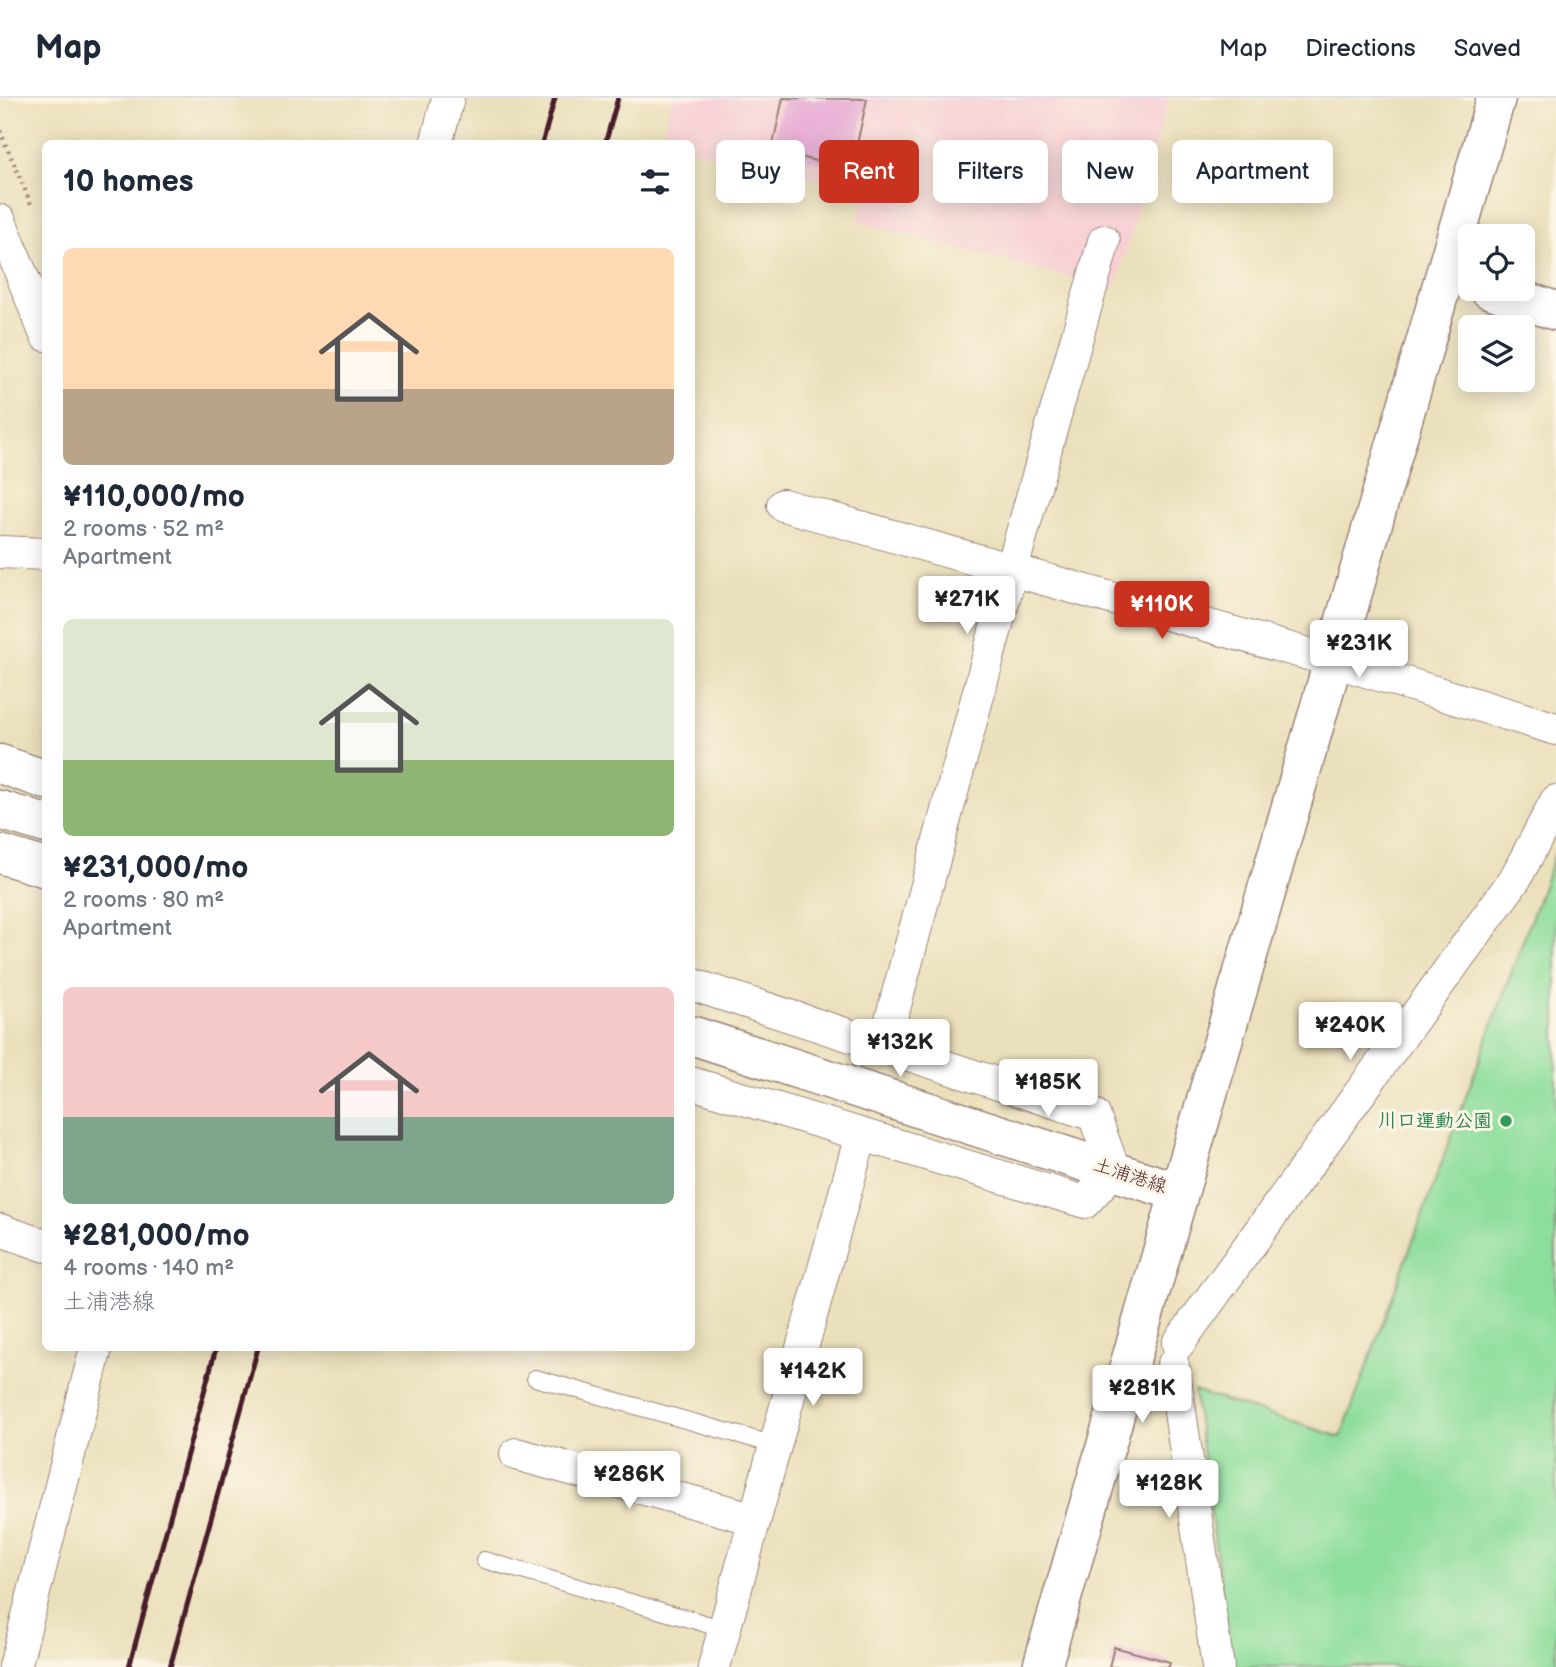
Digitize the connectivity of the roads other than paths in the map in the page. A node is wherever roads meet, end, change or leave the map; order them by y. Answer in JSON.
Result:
{"nodes":[{"id":1,"x":448,"y":98,"type":"edge"},
{"id":2,"x":1495,"y":99,"type":"edge"},
{"id":3,"x":437,"y":140,"type":"edge"},
{"id":4,"x":0,"y":221,"type":"edge"},
{"id":5,"x":1469,"y":224,"type":"edge"},
{"id":6,"x":1104,"y":241,"type":"dead end"},
{"id":7,"x":1458,"y":278,"type":"edge"},
{"id":8,"x":1516,"y":301,"type":"edge"},
{"id":9,"x":1554,"y":318,"type":"edge"},
{"id":10,"x":42,"y":325,"type":"edge"},
{"id":11,"x":783,"y":505,"type":"dead end"},
{"id":12,"x":0,"y":552,"type":"edge"},
{"id":13,"x":42,"y":554,"type":"edge"},
{"id":14,"x":1011,"y":572,"type":"junction"},
{"id":15,"x":1333,"y":661,"type":"junction"},
{"id":16,"x":1556,"y":730,"type":"edge"},
{"id":17,"x":0,"y":764,"type":"edge"},
{"id":18,"x":42,"y":779,"type":"edge"},
{"id":19,"x":1556,"y":801,"type":"edge"},
{"id":20,"x":0,"y":810,"type":"edge"},
{"id":21,"x":42,"y":823,"type":"edge"},
{"id":22,"x":0,"y":854,"type":"edge"},
{"id":23,"x":42,"y":867,"type":"edge"},
{"id":24,"x":695,"y":985,"type":"edge"},
{"id":25,"x":695,"y":1036,"type":"edge"},
{"id":26,"x":884,"y":1046,"type":"junction"},
{"id":27,"x":695,"y":1084,"type":"edge"},
{"id":28,"x":861,"y":1135,"type":"junction"},
{"id":29,"x":1114,"y":1170,"type":"junction"},
{"id":30,"x":1178,"y":1192,"type":"junction"},
{"id":31,"x":0,"y":1230,"type":"edge"},
{"id":32,"x":42,"y":1244,"type":"edge"},
{"id":33,"x":95,"y":1351,"type":"edge"},
{"id":34,"x":535,"y":1378,"type":"dead end"},
{"id":35,"x":775,"y":1445,"type":"junction"},
{"id":36,"x":516,"y":1454,"type":"dead end"},
{"id":37,"x":755,"y":1519,"type":"junction"},
{"id":38,"x":484,"y":1560,"type":"dead end"},
{"id":39,"x":724,"y":1629,"type":"junction"},
{"id":40,"x":15,"y":1667,"type":"edge"},
{"id":41,"x":714,"y":1667,"type":"edge"},
{"id":42,"x":1042,"y":1667,"type":"edge"},
{"id":43,"x":1218,"y":1667,"type":"edge"}],
"edges":[{"from":1,"to":3,"type":"street"},
{"from":2,"to":5,"type":"street"},
{"from":4,"to":10,"type":"street"},
{"from":6,"to":14,"type":"street"},
{"from":7,"to":15,"type":"street"},
{"from":8,"to":9,"type":"street"},
{"from":11,"to":14,"type":"street"},
{"from":12,"to":13,"type":"street"},
{"from":14,"to":15,"type":"street"},
{"from":14,"to":26,"type":"street"},
{"from":15,"to":16,"type":"street"},
{"from":15,"to":30,"type":"street"},
{"from":17,"to":18,"type":"street"},
{"from":19,"to":43,"type":"street"},
{"from":20,"to":21,"type":"street"},
{"from":22,"to":23,"type":"street"},
{"from":24,"to":26,"type":"street"},
{"from":25,"to":29,"type":"street","name":"土浦港線"},
{"from":26,"to":29,"type":"street"},
{"from":27,"to":28,"type":"street"},
{"from":28,"to":29,"type":"street"},
{"from":28,"to":35,"type":"street"},
{"from":29,"to":30,"type":"street","name":"土浦港線"},
{"from":30,"to":42,"type":"street","name":"土浦港線"},
{"from":31,"to":32,"type":"street"},
{"from":33,"to":40,"type":"street"},
{"from":34,"to":35,"type":"lane"},
{"from":35,"to":37,"type":"street"},
{"from":36,"to":37,"type":"street"},
{"from":37,"to":39,"type":"street"},
{"from":38,"to":39,"type":"lane"},
{"from":39,"to":41,"type":"street"}]}
